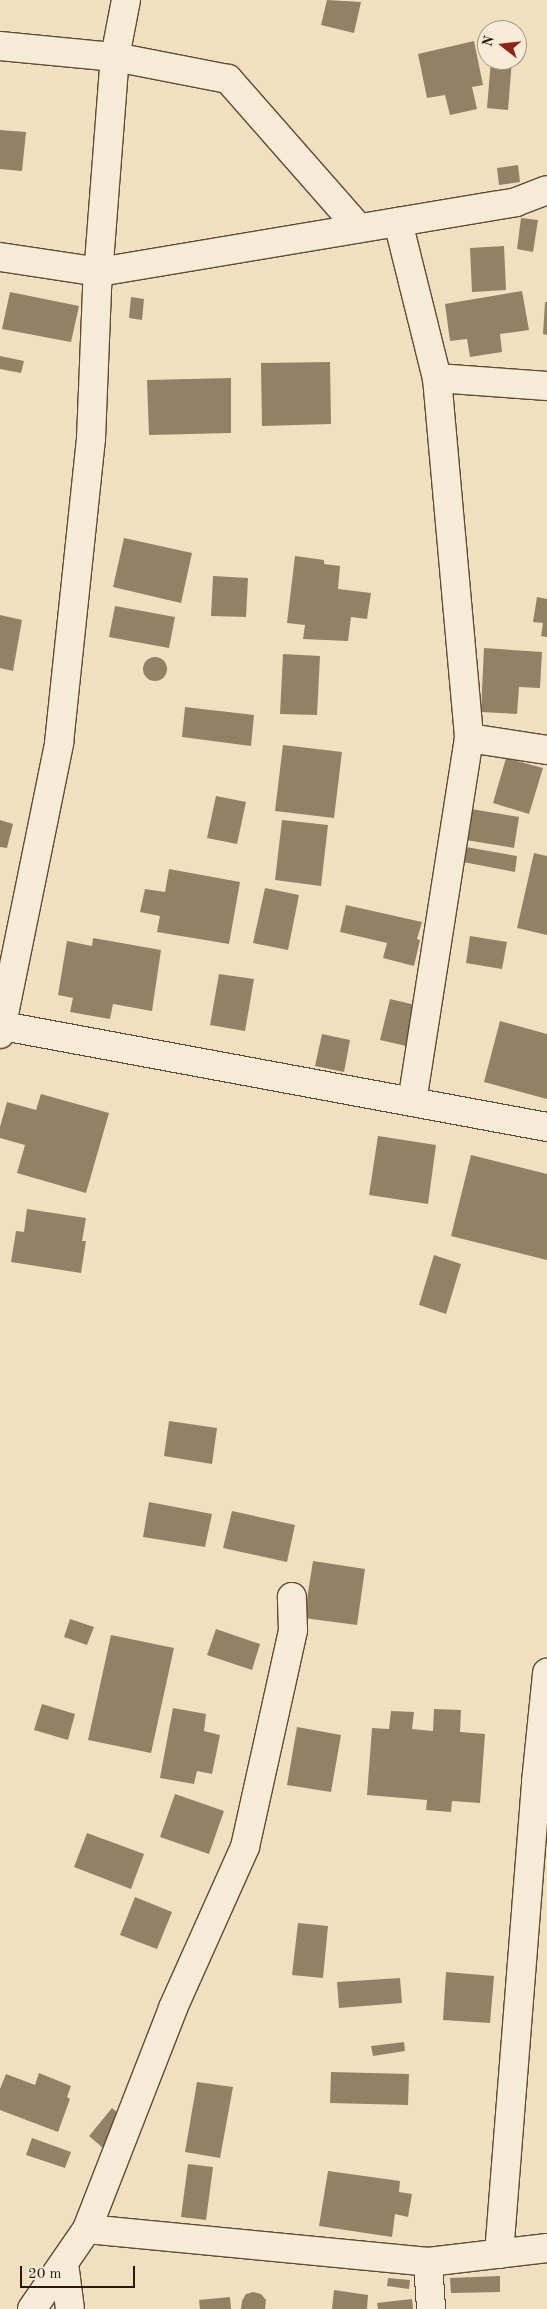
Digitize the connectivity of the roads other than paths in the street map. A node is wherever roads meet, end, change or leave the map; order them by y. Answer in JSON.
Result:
{"nodes":[{"id":1,"x":126,"y":0,"type":"edge"},
{"id":2,"x":0,"y":46,"type":"edge"},
{"id":3,"x":115,"y":57,"type":"junction"},
{"id":4,"x":547,"y":190,"type":"edge"},
{"id":5,"x":398,"y":222,"type":"junction"},
{"id":6,"x":359,"y":228,"type":"junction"},
{"id":7,"x":0,"y":257,"type":"edge"},
{"id":8,"x":99,"y":272,"type":"junction"},
{"id":9,"x":437,"y":378,"type":"junction"},
{"id":10,"x":547,"y":386,"type":"edge"},
{"id":11,"x":468,"y":738,"type":"junction"},
{"id":12,"x":547,"y":750,"type":"edge"},
{"id":13,"x":2,"y":1030,"type":"edge"},
{"id":14,"x":412,"y":1102,"type":"junction"},
{"id":15,"x":547,"y":1127,"type":"edge"},
{"id":16,"x":292,"y":1597,"type":"dead end"},
{"id":17,"x":547,"y":1673,"type":"edge"},
{"id":18,"x":87,"y":2229,"type":"junction"},
{"id":19,"x":547,"y":2248,"type":"edge"},
{"id":20,"x":499,"y":2254,"type":"junction"},
{"id":21,"x":428,"y":2262,"type":"junction"},
{"id":22,"x":64,"y":2263,"type":"junction"},
{"id":23,"x":32,"y":2309,"type":"edge"},
{"id":24,"x":70,"y":2309,"type":"edge"},
{"id":25,"x":431,"y":2309,"type":"edge"}],
"edges":[{"from":1,"to":3,"type":"street"},
{"from":2,"to":3,"type":"street"},
{"from":3,"to":6,"type":"street"},
{"from":3,"to":8,"type":"street"},
{"from":4,"to":5,"type":"street"},
{"from":5,"to":6,"type":"street"},
{"from":5,"to":9,"type":"street"},
{"from":6,"to":8,"type":"street"},
{"from":7,"to":8,"type":"street"},
{"from":8,"to":13,"type":"street"},
{"from":9,"to":10,"type":"street"},
{"from":9,"to":11,"type":"street"},
{"from":11,"to":12,"type":"street"},
{"from":11,"to":14,"type":"street"},
{"from":13,"to":14,"type":"street"},
{"from":14,"to":15,"type":"street"},
{"from":16,"to":18,"type":"street"},
{"from":17,"to":20,"type":"street"},
{"from":18,"to":21,"type":"street"},
{"from":18,"to":22,"type":"street"},
{"from":19,"to":20,"type":"street"},
{"from":20,"to":21,"type":"street"},
{"from":21,"to":25,"type":"street"},
{"from":22,"to":23,"type":"street"},
{"from":22,"to":24,"type":"street"}]}
